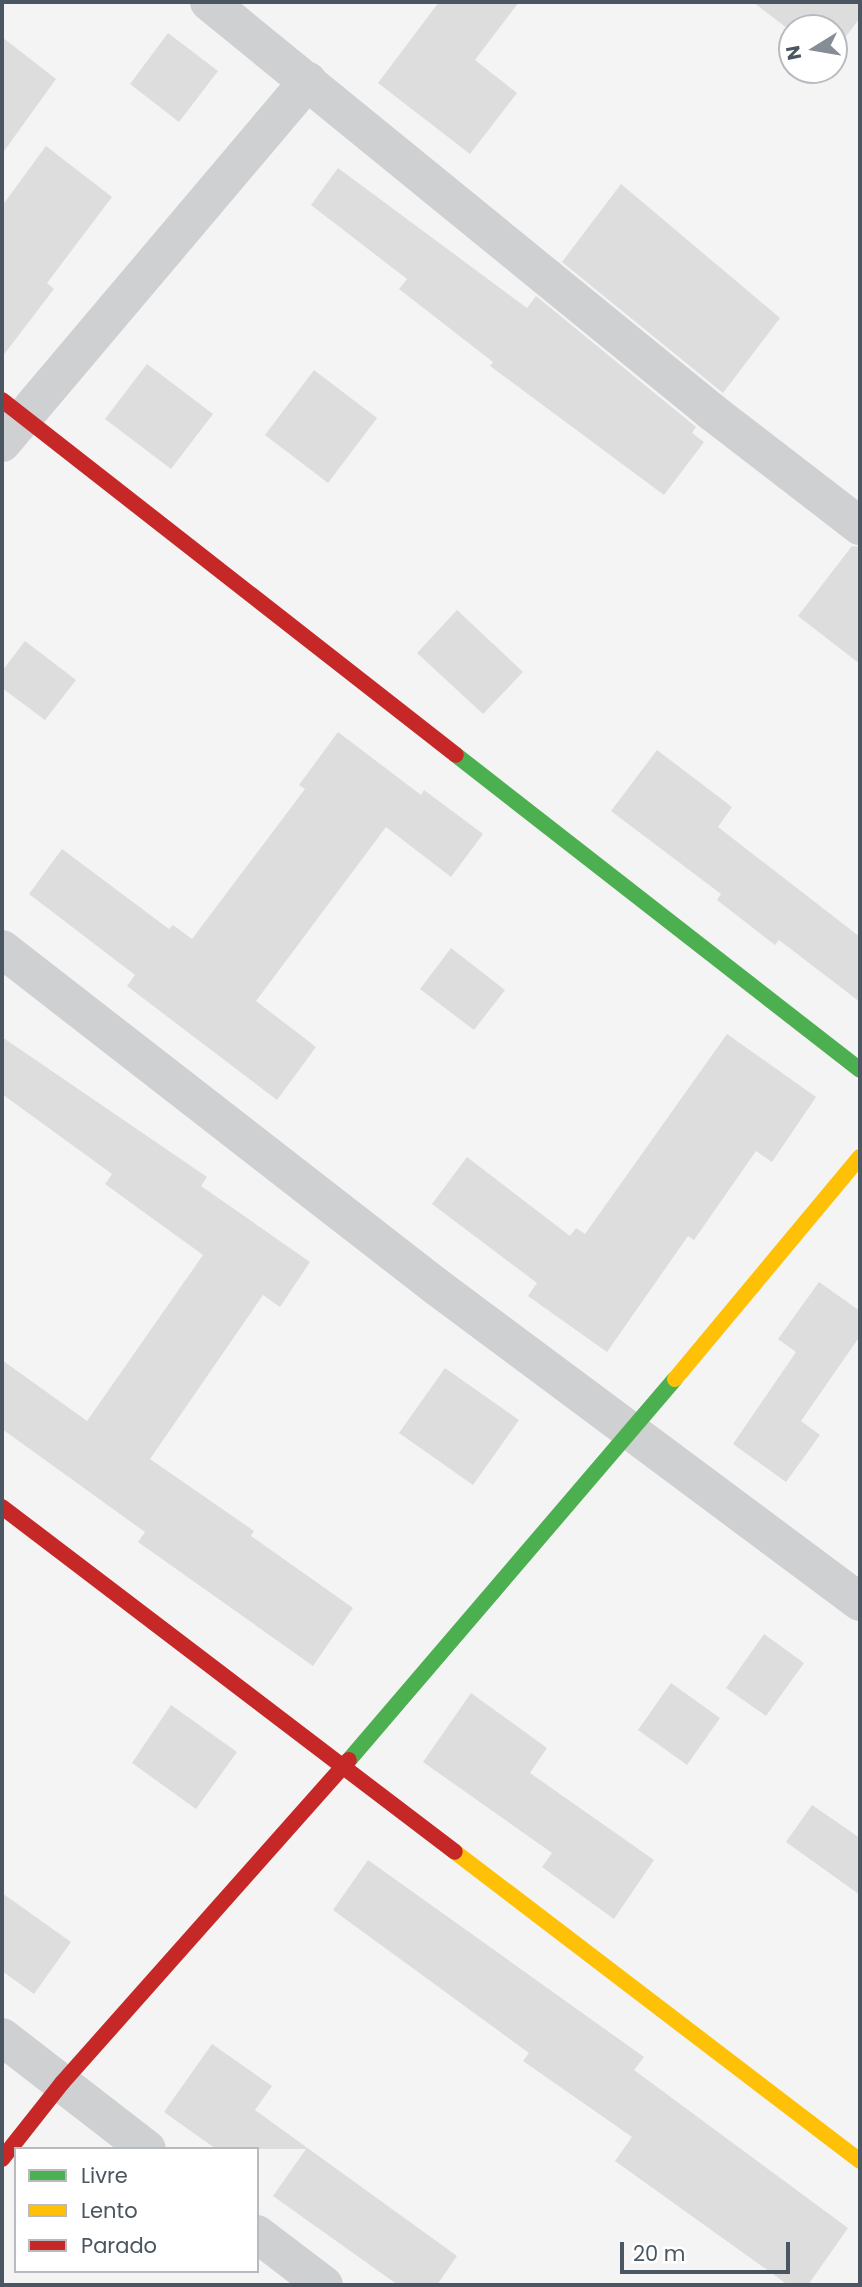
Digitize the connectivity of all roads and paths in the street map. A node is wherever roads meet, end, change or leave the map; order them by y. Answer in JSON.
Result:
{"nodes":[{"id":1,"x":209,"y":2,"type":"edge"},
{"id":2,"x":307,"y":81,"type":"junction"},
{"id":3,"x":9,"y":420,"type":"edge"},
{"id":4,"x":860,"y":526,"type":"edge"},
{"id":5,"x":2,"y":949,"type":"edge"},
{"id":6,"x":860,"y":1070,"type":"edge"},
{"id":7,"x":860,"y":1157,"type":"edge"},
{"id":8,"x":631,"y":1432,"type":"junction"},
{"id":9,"x":2,"y":1507,"type":"edge"},
{"id":10,"x":860,"y":1602,"type":"edge"},
{"id":11,"x":342,"y":1768,"type":"junction"},
{"id":12,"x":2,"y":2037,"type":"edge"},
{"id":13,"x":62,"y":2083,"type":"junction"},
{"id":14,"x":144,"y":2147,"type":"edge"},
{"id":15,"x":2,"y":2159,"type":"edge"},
{"id":16,"x":860,"y":2161,"type":"edge"},
{"id":17,"x":259,"y":2236,"type":"edge"},
{"id":18,"x":324,"y":2285,"type":"edge"}],
"edges":[{"from":1,"to":2,"type":"street"},
{"from":2,"to":3,"type":"street"},
{"from":2,"to":4,"type":"street"},
{"from":3,"to":6,"type":"street"},
{"from":5,"to":8,"type":"street"},
{"from":7,"to":8,"type":"street"},
{"from":8,"to":10,"type":"street"},
{"from":8,"to":11,"type":"street"},
{"from":9,"to":11,"type":"street"},
{"from":11,"to":13,"type":"street"},
{"from":11,"to":16,"type":"street"},
{"from":12,"to":13,"type":"street"},
{"from":13,"to":14,"type":"street"},
{"from":13,"to":15,"type":"street"},
{"from":17,"to":18,"type":"street"}]}
